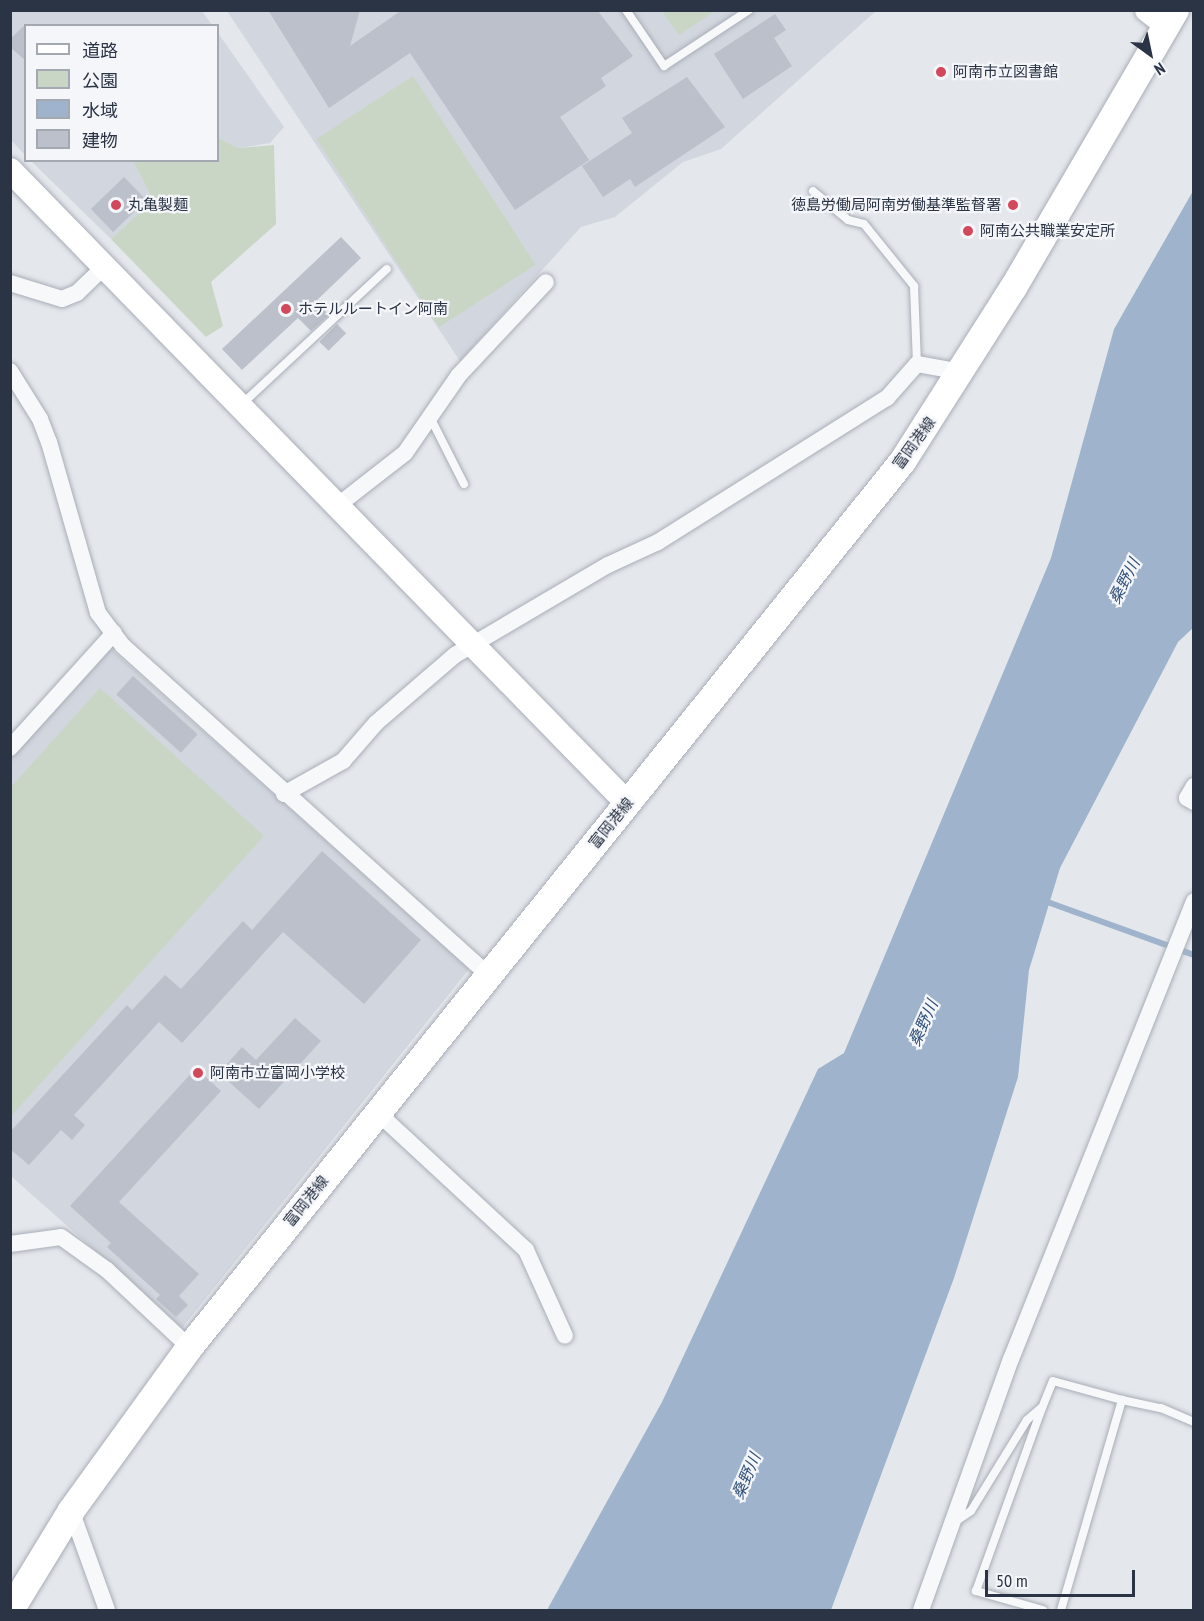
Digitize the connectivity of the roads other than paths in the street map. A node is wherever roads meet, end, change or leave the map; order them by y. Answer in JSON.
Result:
{"nodes":[{"id":1,"x":626,"y":10,"type":"edge"},
{"id":2,"x":748,"y":10,"type":"edge"},
{"id":3,"x":1163,"y":15,"type":"edge"},
{"id":4,"x":10,"y":170,"type":"edge"},
{"id":5,"x":813,"y":191,"type":"dead end"},
{"id":6,"x":104,"y":267,"type":"junction"},
{"id":7,"x":387,"y":269,"type":"dead end"},
{"id":8,"x":546,"y":282,"type":"dead end"},
{"id":9,"x":10,"y":283,"type":"edge"},
{"id":10,"x":916,"y":364,"type":"junction"},
{"id":11,"x":10,"y":371,"type":"edge"},
{"id":12,"x":962,"y":372,"type":"junction"},
{"id":13,"x":239,"y":406,"type":"junction"},
{"id":14,"x":431,"y":419,"type":"junction"},
{"id":15,"x":464,"y":484,"type":"dead end"},
{"id":16,"x":337,"y":506,"type":"junction"},
{"id":17,"x":114,"y":633,"type":"junction"},
{"id":18,"x":472,"y":645,"type":"junction"},
{"id":19,"x":10,"y":748,"type":"edge"},
{"id":20,"x":1194,"y":786,"type":"edge"},
{"id":21,"x":284,"y":794,"type":"junction"},
{"id":22,"x":1194,"y":802,"type":"edge"},
{"id":23,"x":627,"y":803,"type":"junction"},
{"id":24,"x":1194,"y":901,"type":"edge"},
{"id":25,"x":487,"y":974,"type":"junction"},
{"id":26,"x":376,"y":1112,"type":"junction"},
{"id":27,"x":10,"y":1244,"type":"edge"},
{"id":28,"x":565,"y":1336,"type":"dead end"},
{"id":29,"x":189,"y":1347,"type":"junction"},
{"id":30,"x":1122,"y":1400,"type":"junction"},
{"id":31,"x":1042,"y":1408,"type":"junction"},
{"id":32,"x":1194,"y":1422,"type":"edge"},
{"id":33,"x":70,"y":1510,"type":"junction"},
{"id":34,"x":956,"y":1522,"type":"junction"},
{"id":35,"x":11,"y":1610,"type":"edge"},
{"id":36,"x":107,"y":1611,"type":"edge"},
{"id":37,"x":921,"y":1611,"type":"edge"},
{"id":38,"x":1043,"y":1611,"type":"edge"},
{"id":39,"x":1061,"y":1611,"type":"edge"}],
"edges":[{"from":1,"to":2,"type":"lane"},
{"from":3,"to":12,"type":"main road","name":"富岡港線"},
{"from":4,"to":6,"type":"street"},
{"from":5,"to":10,"type":"lane"},
{"from":6,"to":9,"type":"street"},
{"from":6,"to":13,"type":"street"},
{"from":7,"to":13,"type":"lane"},
{"from":8,"to":14,"type":"street"},
{"from":10,"to":12,"type":"street"},
{"from":10,"to":18,"type":"street"},
{"from":11,"to":17,"type":"street"},
{"from":12,"to":23,"type":"main road","name":"富岡港線"},
{"from":13,"to":16,"type":"street"},
{"from":14,"to":15,"type":"lane"},
{"from":14,"to":16,"type":"street"},
{"from":16,"to":18,"type":"street"},
{"from":17,"to":19,"type":"street"},
{"from":17,"to":21,"type":"street"},
{"from":18,"to":21,"type":"street"},
{"from":18,"to":23,"type":"street"},
{"from":20,"to":22,"type":"street"},
{"from":21,"to":25,"type":"street"},
{"from":23,"to":25,"type":"main road","name":"富岡港線"},
{"from":24,"to":34,"type":"street"},
{"from":25,"to":26,"type":"main road","name":"富岡港線"},
{"from":26,"to":28,"type":"street"},
{"from":26,"to":29,"type":"main road","name":"富岡港線"},
{"from":27,"to":29,"type":"street"},
{"from":29,"to":33,"type":"main road","name":"富岡港線"},
{"from":30,"to":31,"type":"lane"},
{"from":30,"to":32,"type":"lane"},
{"from":30,"to":39,"type":"lane"},
{"from":31,"to":34,"type":"lane"},
{"from":31,"to":38,"type":"lane"},
{"from":33,"to":35,"type":"main road","name":"富岡港線"},
{"from":33,"to":36,"type":"street"},
{"from":34,"to":37,"type":"street"}]}
